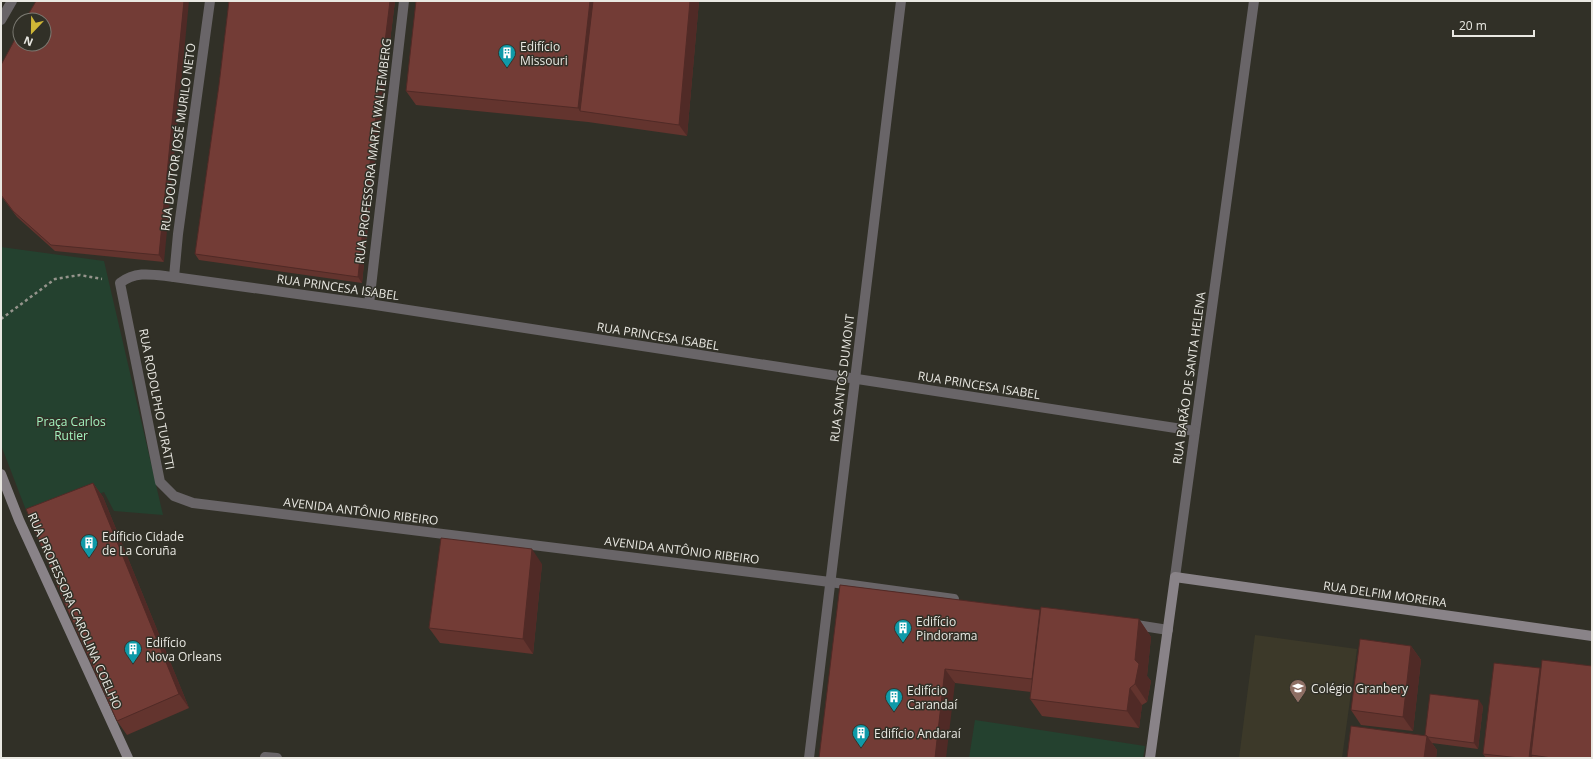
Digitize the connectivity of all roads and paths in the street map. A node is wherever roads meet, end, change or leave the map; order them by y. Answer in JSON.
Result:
{"nodes":[{"id":1,"x":12,"y":1,"type":"edge"},
{"id":2,"x":210,"y":1,"type":"edge"},
{"id":3,"x":404,"y":1,"type":"edge"},
{"id":4,"x":901,"y":1,"type":"edge"},
{"id":5,"x":1254,"y":1,"type":"edge"},
{"id":6,"x":1,"y":20,"type":"edge"},
{"id":7,"x":174,"y":277,"type":"junction"},
{"id":8,"x":120,"y":283,"type":"junction"},
{"id":9,"x":369,"y":304,"type":"junction"},
{"id":10,"x":1,"y":319,"type":"edge"},
{"id":11,"x":855,"y":379,"type":"junction"},
{"id":12,"x":1195,"y":431,"type":"junction"},
{"id":13,"x":1,"y":474,"type":"edge"},
{"id":14,"x":193,"y":503,"type":"joint"},
{"id":15,"x":1175,"y":577,"type":"junction"},
{"id":16,"x":830,"y":582,"type":"junction"},
{"id":17,"x":963,"y":600,"type":"edge"},
{"id":18,"x":1120,"y":623,"type":"edge"},
{"id":19,"x":1168,"y":630,"type":"junction"},
{"id":20,"x":1592,"y":636,"type":"edge"},
{"id":21,"x":266,"y":756,"type":"dead end"},
{"id":22,"x":128,"y":758,"type":"edge"},
{"id":23,"x":277,"y":758,"type":"edge"},
{"id":24,"x":808,"y":758,"type":"edge"},
{"id":25,"x":1150,"y":758,"type":"edge"}],
"edges":[{"from":1,"to":6,"type":"street"},
{"from":2,"to":7,"type":"street","name":"RUA DOUTOR JOSÉ MURILO NETO"},
{"from":3,"to":9,"type":"street","name":"RUA PROFESSORA MARTA WALTEMBERG"},
{"from":4,"to":11,"type":"street","name":"RUA SANTOS DUMONT"},
{"from":5,"to":12,"type":"street","name":"RUA BARÃO DE SANTA HELENA"},
{"from":7,"to":8,"type":"street","name":"RUA PRINCESA ISABEL"},
{"from":7,"to":9,"type":"street","name":"RUA PRINCESA ISABEL"},
{"from":8,"to":10,"type":"path"},
{"from":8,"to":14,"type":"street","name":"RUA RODOLPHO TURATTI"},
{"from":9,"to":11,"type":"street","name":"RUA PRINCESA ISABEL"},
{"from":11,"to":12,"type":"street","name":"RUA PRINCESA ISABEL"},
{"from":11,"to":16,"type":"street","name":"RUA SANTOS DUMONT"},
{"from":12,"to":15,"type":"street","name":"RUA BARÃO DE SANTA HELENA"},
{"from":13,"to":22,"type":"street","name":"RUA PROFESSORA CAROLINA COELHO"},
{"from":14,"to":16,"type":"street","name":"AVENIDA ANTÔNIO RIBEIRO"},
{"from":15,"to":19,"type":"street","name":"RUA BARÃO DE SANTA HELENA"},
{"from":15,"to":20,"type":"street","name":"RUA DELFIM MOREIRA"},
{"from":16,"to":17,"type":"street","name":"AVENIDA ANTÔNIO RIBEIRO"},
{"from":16,"to":24,"type":"street","name":"RUA SANTOS DUMONT"},
{"from":18,"to":19,"type":"street"},
{"from":19,"to":25,"type":"street","name":"RUA BARÃO DE SANTA HELENA"},
{"from":21,"to":23,"type":"street"}]}
